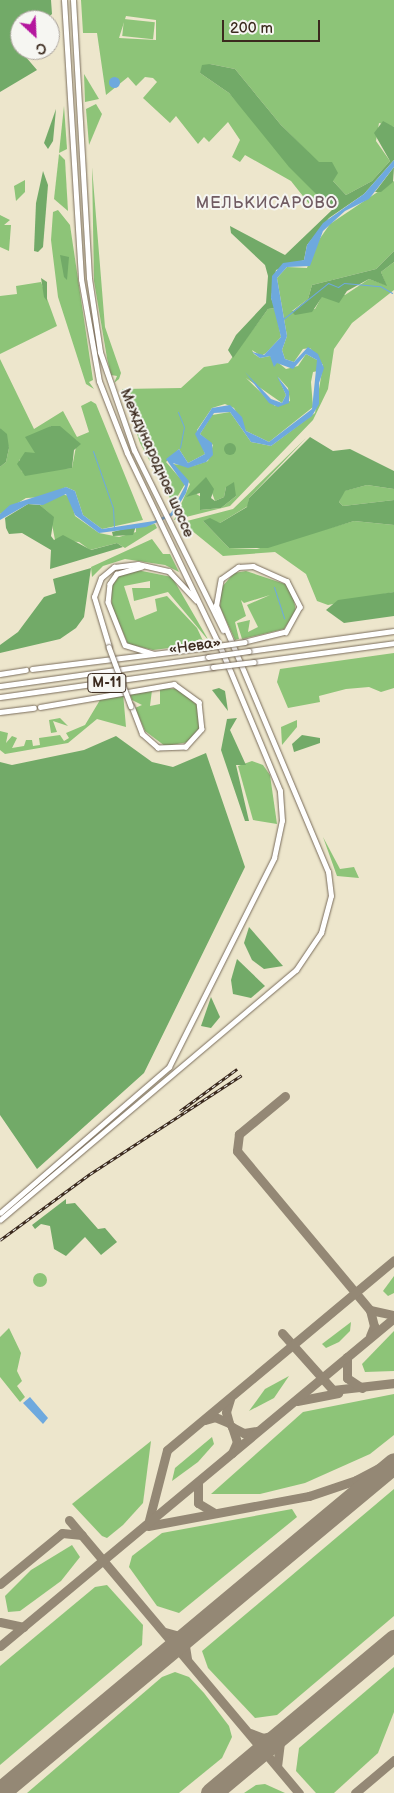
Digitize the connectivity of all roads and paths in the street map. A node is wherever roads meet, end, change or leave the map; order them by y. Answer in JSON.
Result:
{"nodes":[{"id":1,"x":64,"y":0,"type":"edge"},
{"id":2,"x":73,"y":0,"type":"edge"},
{"id":3,"x":148,"y":566,"type":"junction"},
{"id":4,"x":204,"y":613,"type":"junction"},
{"id":5,"x":223,"y":630,"type":"junction"},
{"id":6,"x":394,"y":632,"type":"edge"},
{"id":7,"x":394,"y":643,"type":"edge"},
{"id":8,"x":221,"y":649,"type":"joint"},
{"id":9,"x":164,"y":654,"type":"junction"},
{"id":10,"x":32,"y":669,"type":"dead end"},
{"id":11,"x":26,"y":670,"type":"dead end"},
{"id":12,"x":0,"y":674,"type":"edge"},
{"id":13,"x":0,"y":686,"type":"edge"},
{"id":14,"x":0,"y":697,"type":"edge"},
{"id":15,"x":0,"y":712,"type":"edge"},
{"id":16,"x":0,"y":1213,"type":"edge"},
{"id":17,"x":0,"y":1220,"type":"edge"}],
"edges":[{"from":1,"to":4,"type":"highway","name":"Международное шоссе"},
{"from":2,"to":5,"type":"highway","name":"Международное шоссе"},
{"from":3,"to":4,"type":"main road","number":"М-11"},
{"from":3,"to":9,"type":"main road","number":"М-11"},
{"from":3,"to":15,"type":"main road","number":"М-11","bridge":true},
{"from":4,"to":8,"type":"highway","name":"Международное шоссе"},
{"from":5,"to":9,"type":"main road","number":"М-11","bridge":true},
{"from":5,"to":17,"type":"main road","name":"Международное шоссе"},
{"from":6,"to":13,"type":"highway","name":"«Нева»","number":"М-11","bridge":true},
{"from":7,"to":14,"type":"highway","name":"«Нева»","number":"М-11","bridge":true},
{"from":8,"to":16,"type":"main road"},
{"from":9,"to":10,"type":"main road","number":"М-11"},
{"from":11,"to":12,"type":"main road"}]}
